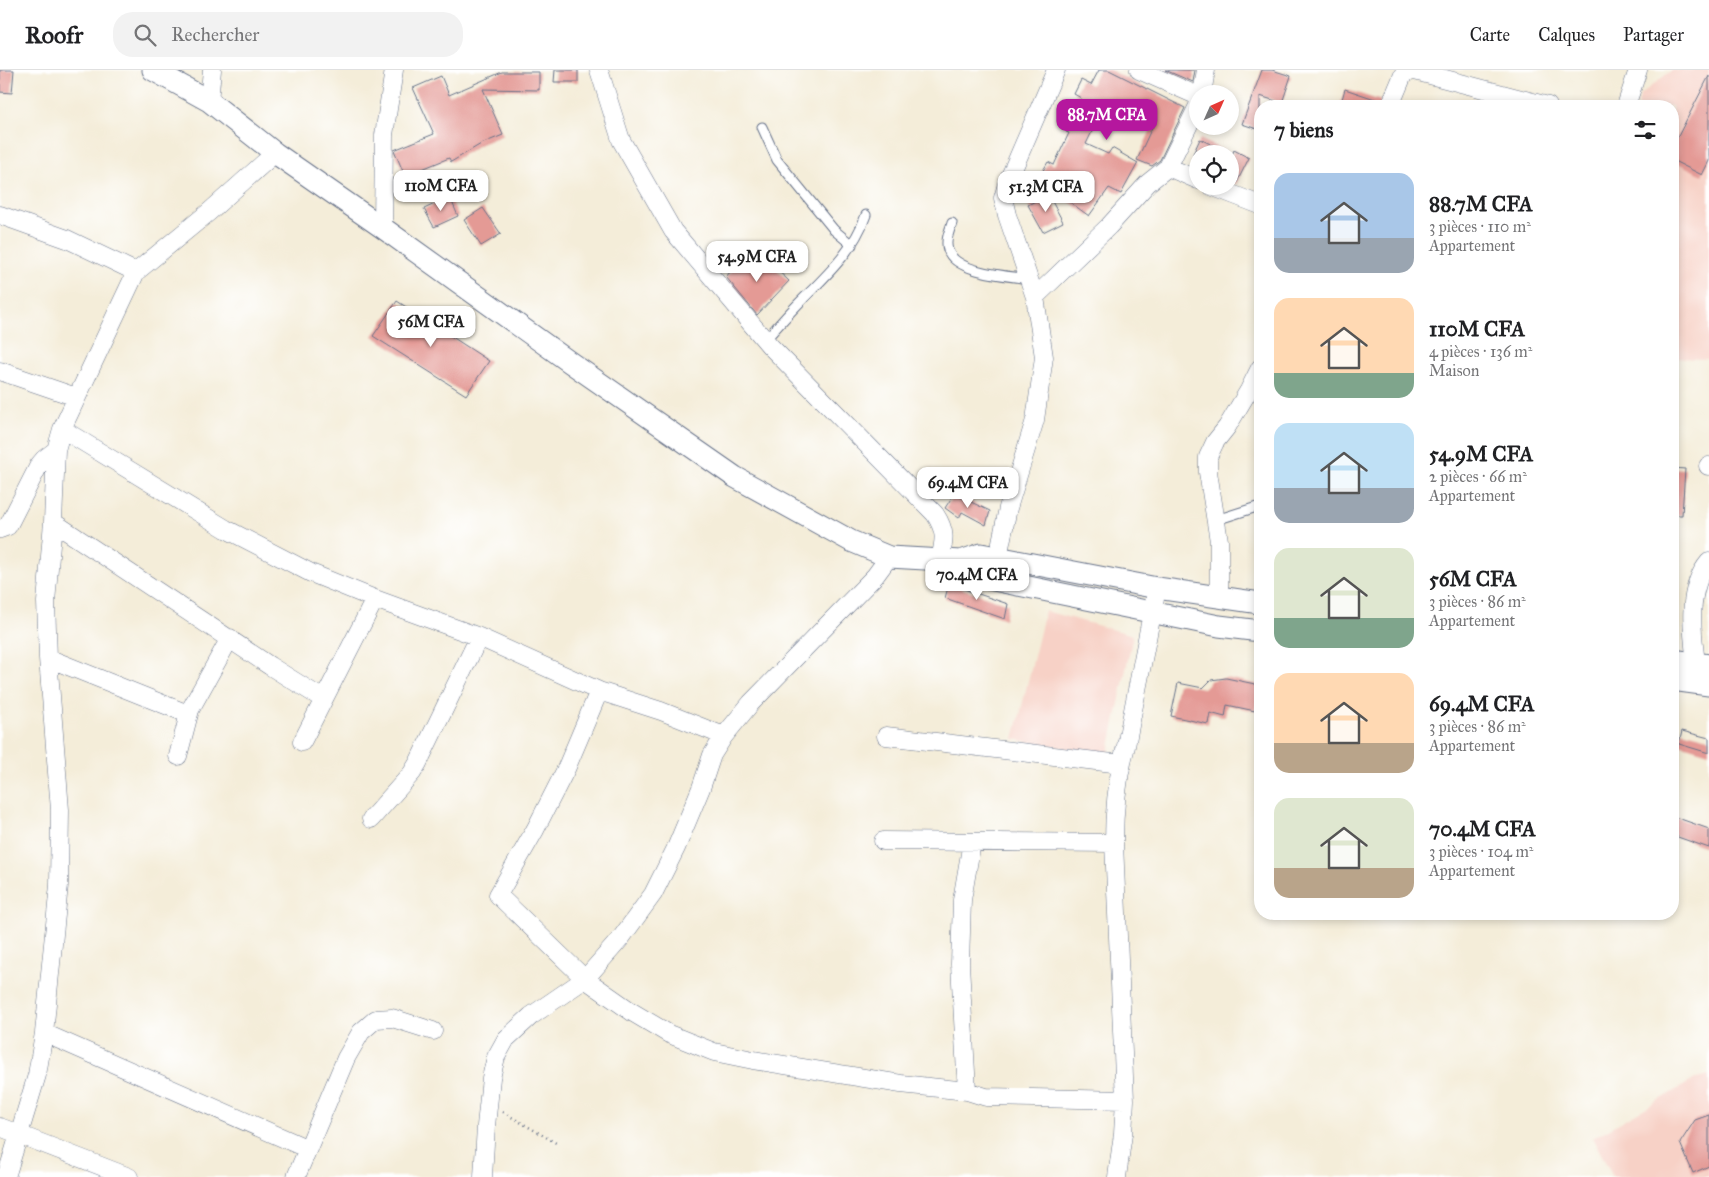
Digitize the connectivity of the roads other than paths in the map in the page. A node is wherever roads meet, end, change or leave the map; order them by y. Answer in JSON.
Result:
{"nodes":[{"id":1,"x":153,"y":70,"type":"edge"},
{"id":2,"x":212,"y":70,"type":"edge"},
{"id":3,"x":394,"y":70,"type":"edge"},
{"id":4,"x":599,"y":70,"type":"edge"},
{"id":5,"x":1056,"y":70,"type":"edge"},
{"id":6,"x":1139,"y":70,"type":"edge"},
{"id":7,"x":1206,"y":70,"type":"edge"},
{"id":8,"x":1405,"y":70,"type":"edge"},
{"id":9,"x":1411,"y":70,"type":"edge"},
{"id":10,"x":1638,"y":70,"type":"edge"},
{"id":11,"x":1204,"y":85,"type":"edge"},
{"id":12,"x":1189,"y":92,"type":"edge"},
{"id":13,"x":1392,"y":100,"type":"edge"},
{"id":14,"x":1525,"y":100,"type":"edge"},
{"id":15,"x":1628,"y":100,"type":"edge"},
{"id":16,"x":209,"y":101,"type":"junction"},
{"id":17,"x":1189,"y":124,"type":"edge"},
{"id":18,"x":762,"y":127,"type":"dead end"},
{"id":19,"x":275,"y":153,"type":"junction"},
{"id":20,"x":1168,"y":167,"type":"junction"},
{"id":21,"x":1189,"y":176,"type":"edge"},
{"id":22,"x":1233,"y":195,"type":"edge"},
{"id":23,"x":1254,"y":204,"type":"edge"},
{"id":24,"x":866,"y":214,"type":"dead end"},
{"id":25,"x":0,"y":215,"type":"edge"},
{"id":26,"x":952,"y":223,"type":"dead end"},
{"id":27,"x":383,"y":228,"type":"junction"},
{"id":28,"x":852,"y":245,"type":"junction"},
{"id":29,"x":136,"y":272,"type":"junction"},
{"id":30,"x":1030,"y":279,"type":"junction"},
{"id":31,"x":1035,"y":297,"type":"junction"},
{"id":32,"x":765,"y":340,"type":"junction"},
{"id":33,"x":0,"y":371,"type":"edge"},
{"id":34,"x":1254,"y":380,"type":"edge"},
{"id":35,"x":76,"y":398,"type":"junction"},
{"id":36,"x":62,"y":429,"type":"junction"},
{"id":37,"x":56,"y":450,"type":"junction"},
{"id":38,"x":1254,"y":508,"type":"edge"},
{"id":39,"x":1216,"y":520,"type":"junction"},
{"id":40,"x":53,"y":522,"type":"junction"},
{"id":41,"x":4,"y":528,"type":"edge"},
{"id":42,"x":0,"y":543,"type":"edge"},
{"id":43,"x":889,"y":557,"type":"junction"},
{"id":44,"x":998,"y":557,"type":"junction"},
{"id":45,"x":951,"y":560,"type":"junction"},
{"id":46,"x":1709,"y":562,"type":"edge"},
{"id":47,"x":1156,"y":588,"type":"junction"},
{"id":48,"x":1218,"y":597,"type":"junction"},
{"id":49,"x":375,"y":599,"type":"junction"},
{"id":50,"x":1254,"y":602,"type":"edge"},
{"id":51,"x":1153,"y":611,"type":"junction"},
{"id":52,"x":1254,"y":630,"type":"edge"},
{"id":53,"x":479,"y":637,"type":"junction"},
{"id":54,"x":230,"y":638,"type":"junction"},
{"id":55,"x":48,"y":658,"type":"junction"},
{"id":56,"x":1679,"y":661,"type":"edge"},
{"id":57,"x":1702,"y":664,"type":"edge"},
{"id":58,"x":1679,"y":681,"type":"edge"},
{"id":59,"x":1709,"y":685,"type":"edge"},
{"id":60,"x":599,"y":691,"type":"junction"},
{"id":61,"x":323,"y":699,"type":"junction"},
{"id":62,"x":188,"y":714,"type":"junction"},
{"id":63,"x":724,"y":736,"type":"junction"},
{"id":64,"x":886,"y":736,"type":"dead end"},
{"id":65,"x":302,"y":742,"type":"dead end"},
{"id":66,"x":178,"y":756,"type":"dead end"},
{"id":67,"x":1121,"y":764,"type":"junction"},
{"id":68,"x":371,"y":820,"type":"dead end"},
{"id":69,"x":883,"y":842,"type":"dead end"},
{"id":70,"x":972,"y":842,"type":"junction"},
{"id":71,"x":1114,"y":843,"type":"junction"},
{"id":72,"x":584,"y":979,"type":"junction"},
{"id":73,"x":433,"y":1030,"type":"dead end"},
{"id":74,"x":44,"y":1033,"type":"junction"},
{"id":75,"x":967,"y":1092,"type":"junction"},
{"id":76,"x":1125,"y":1100,"type":"junction"},
{"id":77,"x":0,"y":1127,"type":"edge"},
{"id":78,"x":20,"y":1134,"type":"junction"},
{"id":79,"x":308,"y":1149,"type":"junction"},
{"id":80,"x":6,"y":1177,"type":"edge"},
{"id":81,"x":129,"y":1177,"type":"edge"},
{"id":82,"x":296,"y":1177,"type":"edge"},
{"id":83,"x":483,"y":1177,"type":"edge"},
{"id":84,"x":1117,"y":1177,"type":"edge"}],
"edges":[{"from":1,"to":16,"type":"street"},
{"from":2,"to":16,"type":"street"},
{"from":3,"to":27,"type":"street"},
{"from":4,"to":32,"type":"street"},
{"from":5,"to":30,"type":"street"},
{"from":6,"to":12,"type":"street"},
{"from":7,"to":11,"type":"street"},
{"from":8,"to":13,"type":"street"},
{"from":9,"to":14,"type":"street"},
{"from":10,"to":15,"type":"street"},
{"from":16,"to":19,"type":"street"},
{"from":17,"to":20,"type":"street"},
{"from":18,"to":28,"type":"lane"},
{"from":19,"to":27,"type":"street"},
{"from":19,"to":29,"type":"street"},
{"from":20,"to":21,"type":"street"},
{"from":20,"to":31,"type":"street"},
{"from":22,"to":23,"type":"street"},
{"from":24,"to":28,"type":"lane"},
{"from":25,"to":29,"type":"street"},
{"from":26,"to":30,"type":"lane"},
{"from":27,"to":43,"type":"street"},
{"from":28,"to":32,"type":"lane"},
{"from":29,"to":35,"type":"street"},
{"from":30,"to":31,"type":"street"},
{"from":31,"to":44,"type":"street"},
{"from":32,"to":45,"type":"street"},
{"from":33,"to":35,"type":"street"},
{"from":34,"to":39,"type":"street"},
{"from":35,"to":36,"type":"street"},
{"from":36,"to":37,"type":"street"},
{"from":36,"to":49,"type":"street"},
{"from":37,"to":40,"type":"street"},
{"from":37,"to":41,"type":"street"},
{"from":38,"to":39,"type":"lane"},
{"from":39,"to":48,"type":"street"},
{"from":40,"to":54,"type":"street"},
{"from":40,"to":55,"type":"street"},
{"from":41,"to":42,"type":"street"},
{"from":43,"to":45,"type":"street"},
{"from":43,"to":63,"type":"street"},
{"from":44,"to":45,"type":"street"},
{"from":44,"to":47,"type":"street"},
{"from":45,"to":51,"type":"street"},
{"from":46,"to":57,"type":"street"},
{"from":47,"to":48,"type":"street"},
{"from":47,"to":51,"type":"street"},
{"from":48,"to":50,"type":"street"},
{"from":49,"to":53,"type":"street"},
{"from":49,"to":61,"type":"street"},
{"from":51,"to":52,"type":"street"},
{"from":51,"to":67,"type":"street"},
{"from":53,"to":60,"type":"street"},
{"from":53,"to":68,"type":"street"},
{"from":54,"to":61,"type":"street"},
{"from":54,"to":62,"type":"street"},
{"from":55,"to":62,"type":"street"},
{"from":55,"to":74,"type":"street"},
{"from":56,"to":57,"type":"street"},
{"from":58,"to":59,"type":"street"},
{"from":60,"to":63,"type":"street"},
{"from":60,"to":72,"type":"street"},
{"from":61,"to":65,"type":"street"},
{"from":62,"to":66,"type":"street"},
{"from":63,"to":72,"type":"street"},
{"from":64,"to":67,"type":"street"},
{"from":67,"to":71,"type":"street"},
{"from":69,"to":70,"type":"street"},
{"from":70,"to":71,"type":"street"},
{"from":70,"to":75,"type":"street"},
{"from":71,"to":76,"type":"street"},
{"from":72,"to":75,"type":"street"},
{"from":72,"to":83,"type":"street"},
{"from":73,"to":79,"type":"street"},
{"from":74,"to":78,"type":"street"},
{"from":74,"to":79,"type":"street"},
{"from":75,"to":76,"type":"street"},
{"from":76,"to":84,"type":"street"},
{"from":77,"to":78,"type":"street"},
{"from":78,"to":80,"type":"street"},
{"from":78,"to":81,"type":"street"},
{"from":79,"to":82,"type":"street"}]}
